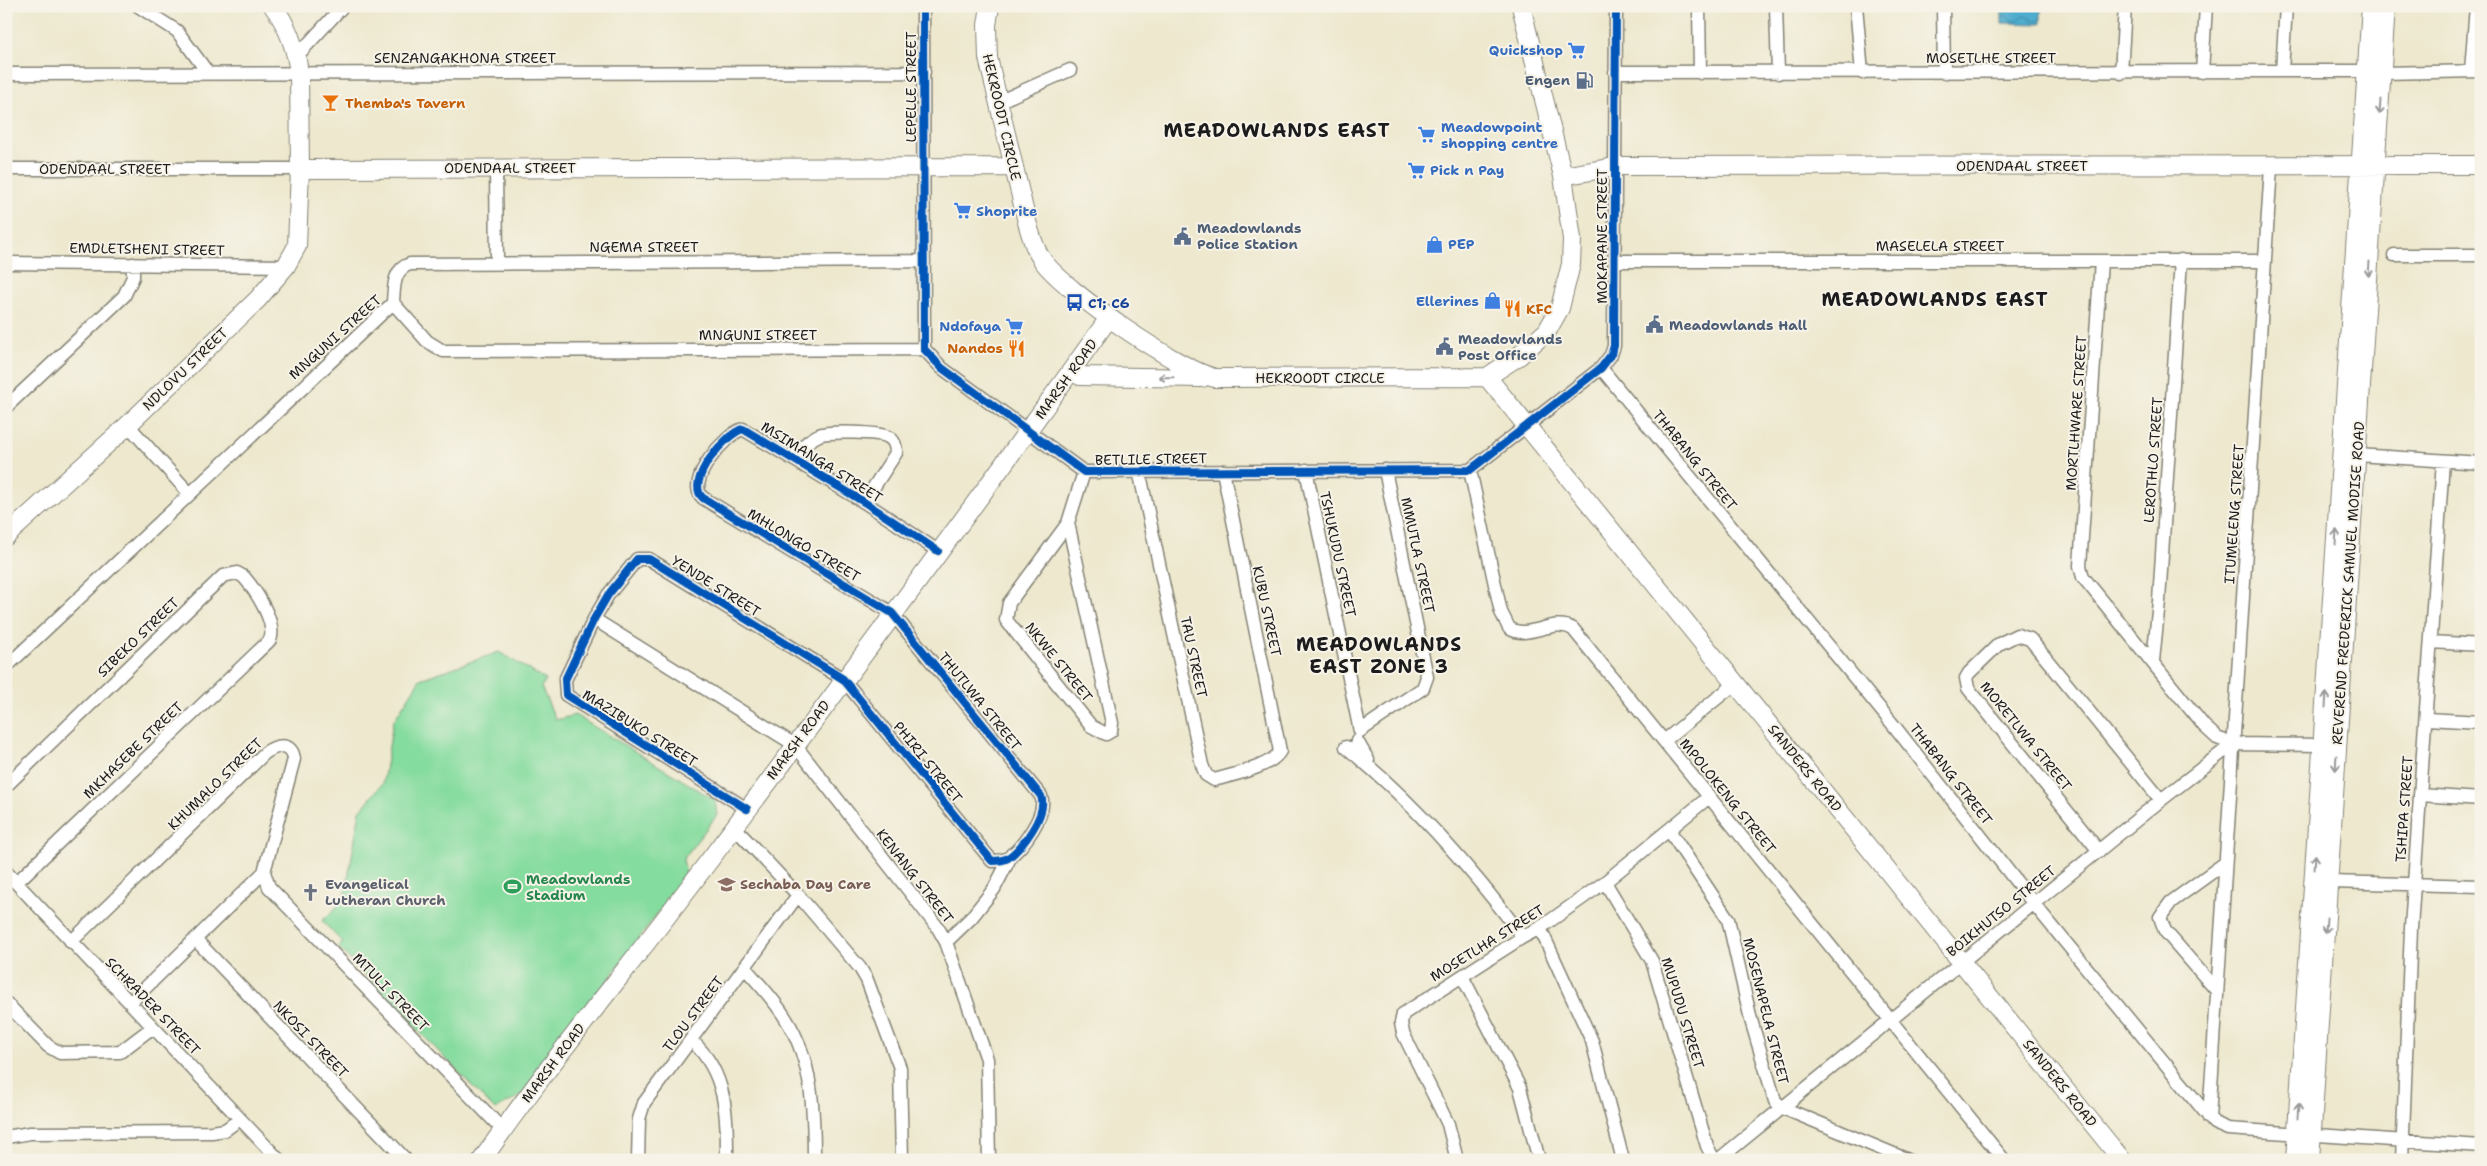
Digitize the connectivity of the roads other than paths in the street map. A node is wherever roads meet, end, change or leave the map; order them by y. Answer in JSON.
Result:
{"nodes":[{"id":1,"x":138,"y":6,"type":"edge"},
{"id":2,"x":273,"y":6,"type":"edge"},
{"id":3,"x":343,"y":6,"type":"edge"},
{"id":4,"x":923,"y":6,"type":"edge"},
{"id":5,"x":990,"y":6,"type":"edge"},
{"id":6,"x":1521,"y":6,"type":"edge"},
{"id":7,"x":1616,"y":6,"type":"edge"},
{"id":8,"x":1699,"y":6,"type":"edge"},
{"id":9,"x":1776,"y":6,"type":"edge"},
{"id":10,"x":1856,"y":6,"type":"edge"},
{"id":11,"x":1943,"y":6,"type":"edge"},
{"id":12,"x":2125,"y":6,"type":"edge"},
{"id":13,"x":2206,"y":6,"type":"edge"},
{"id":14,"x":2286,"y":6,"type":"edge"},
{"id":15,"x":2370,"y":6,"type":"edge"},
{"id":16,"x":2386,"y":6,"type":"edge"},
{"id":17,"x":2476,"y":7,"type":"edge"},
{"id":18,"x":298,"y":65,"type":"junction"},
{"id":19,"x":1070,"y":70,"type":"dead end"},
{"id":20,"x":2282,"y":71,"type":"junction"},
{"id":21,"x":2476,"y":71,"type":"edge"},
{"id":22,"x":924,"y":72,"type":"junction"},
{"id":23,"x":1615,"y":72,"type":"junction"},
{"id":24,"x":2202,"y":72,"type":"junction"},
{"id":25,"x":2374,"y":72,"type":"junction"},
{"id":26,"x":208,"y":73,"type":"junction"},
{"id":27,"x":1700,"y":73,"type":"junction"},
{"id":28,"x":1778,"y":73,"type":"junction"},
{"id":29,"x":1862,"y":73,"type":"junction"},
{"id":30,"x":1944,"y":73,"type":"junction"},
{"id":31,"x":2121,"y":73,"type":"junction"},
{"id":32,"x":6,"y":74,"type":"edge"},
{"id":33,"x":998,"y":102,"type":"junction"},
{"id":34,"x":2368,"y":165,"type":"junction"},
{"id":35,"x":2481,"y":165,"type":"edge"},
{"id":36,"x":1614,"y":166,"type":"junction"},
{"id":37,"x":924,"y":167,"type":"junction"},
{"id":38,"x":1013,"y":167,"type":"junction"},
{"id":39,"x":2271,"y":167,"type":"junction"},
{"id":40,"x":496,"y":168,"type":"junction"},
{"id":41,"x":6,"y":169,"type":"edge"},
{"id":42,"x":300,"y":169,"type":"junction"},
{"id":43,"x":1563,"y":176,"type":"junction"},
{"id":44,"x":2394,"y":255,"type":"dead end"},
{"id":45,"x":2481,"y":255,"type":"edge"},
{"id":46,"x":2181,"y":260,"type":"junction"},
{"id":47,"x":924,"y":261,"type":"junction"},
{"id":48,"x":1616,"y":261,"type":"junction"},
{"id":49,"x":2101,"y":261,"type":"junction"},
{"id":50,"x":2265,"y":261,"type":"junction"},
{"id":51,"x":496,"y":262,"type":"junction"},
{"id":52,"x":6,"y":263,"type":"edge"},
{"id":53,"x":133,"y":264,"type":"junction"},
{"id":54,"x":286,"y":266,"type":"junction"},
{"id":55,"x":393,"y":303,"type":"junction"},
{"id":56,"x":1109,"y":318,"type":"junction"},
{"id":57,"x":924,"y":349,"type":"junction"},
{"id":58,"x":1601,"y":368,"type":"junction"},
{"id":59,"x":1072,"y":370,"type":"junction"},
{"id":60,"x":1118,"y":376,"type":"junction"},
{"id":61,"x":1487,"y":377,"type":"junction"},
{"id":62,"x":1215,"y":378,"type":"junction"},
{"id":63,"x":1056,"y":392,"type":"junction"},
{"id":64,"x":6,"y":408,"type":"edge"},
{"id":65,"x":128,"y":425,"type":"junction"},
{"id":66,"x":1526,"y":425,"type":"junction"},
{"id":67,"x":1027,"y":432,"type":"junction"},
{"id":68,"x":2356,"y":455,"type":"junction"},
{"id":69,"x":792,"y":458,"type":"junction"},
{"id":70,"x":2443,"y":461,"type":"junction"},
{"id":71,"x":2481,"y":463,"type":"edge"},
{"id":72,"x":1139,"y":470,"type":"junction"},
{"id":73,"x":1306,"y":470,"type":"junction"},
{"id":74,"x":1386,"y":470,"type":"junction"},
{"id":75,"x":1470,"y":470,"type":"junction"},
{"id":76,"x":1222,"y":471,"type":"junction"},
{"id":77,"x":1084,"y":472,"type":"junction"},
{"id":78,"x":189,"y":493,"type":"junction"},
{"id":79,"x":702,"y":498,"type":"joint"},
{"id":80,"x":864,"y":502,"type":"junction"},
{"id":81,"x":1068,"y":523,"type":"junction"},
{"id":82,"x":6,"y":536,"type":"edge"},
{"id":83,"x":938,"y":551,"type":"junction"},
{"id":84,"x":892,"y":613,"type":"junction"},
{"id":85,"x":594,"y":619,"type":"junction"},
{"id":86,"x":270,"y":640,"type":"joint"},
{"id":87,"x":2431,"y":642,"type":"junction"},
{"id":88,"x":2481,"y":645,"type":"edge"},
{"id":89,"x":2153,"y":660,"type":"junction"},
{"id":90,"x":6,"y":667,"type":"edge"},
{"id":91,"x":843,"y":679,"type":"junction"},
{"id":92,"x":1736,"y":683,"type":"junction"},
{"id":93,"x":2427,"y":719,"type":"junction"},
{"id":94,"x":2481,"y":722,"type":"edge"},
{"id":95,"x":1354,"y":740,"type":"junction"},
{"id":96,"x":1664,"y":741,"type":"junction"},
{"id":97,"x":2233,"y":744,"type":"junction"},
{"id":98,"x":795,"y":745,"type":"junction"},
{"id":99,"x":2323,"y":745,"type":"junction"},
{"id":100,"x":1277,"y":757,"type":"joint"},
{"id":101,"x":6,"y":786,"type":"edge"},
{"id":102,"x":2420,"y":795,"type":"junction"},
{"id":103,"x":1709,"y":797,"type":"junction"},
{"id":104,"x":2481,"y":799,"type":"edge"},
{"id":105,"x":2161,"y":800,"type":"junction"},
{"id":106,"x":747,"y":808,"type":"junction"},
{"id":107,"x":734,"y":828,"type":"junction"},
{"id":108,"x":1669,"y":830,"type":"junction"},
{"id":109,"x":2099,"y":851,"type":"junction"},
{"id":110,"x":1012,"y":854,"type":"junction"},
{"id":111,"x":2224,"y":863,"type":"junction"},
{"id":112,"x":6,"y":872,"type":"edge"},
{"id":113,"x":264,"y":872,"type":"junction"},
{"id":114,"x":1605,"y":882,"type":"junction"},
{"id":115,"x":2329,"y":882,"type":"junction"},
{"id":116,"x":16,"y":883,"type":"junction"},
{"id":117,"x":2414,"y":884,"type":"junction"},
{"id":118,"x":2481,"y":886,"type":"edge"},
{"id":119,"x":798,"y":895,"type":"junction"},
{"id":120,"x":2034,"y":904,"type":"junction"},
{"id":121,"x":1540,"y":928,"type":"junction"},
{"id":122,"x":1524,"y":937,"type":"junction"},
{"id":123,"x":195,"y":939,"type":"junction"},
{"id":124,"x":71,"y":942,"type":"junction"},
{"id":125,"x":946,"y":942,"type":"junction"},
{"id":126,"x":1962,"y":961,"type":"junction"},
{"id":127,"x":745,"y":968,"type":"junction"},
{"id":128,"x":1462,"y":976,"type":"junction"},
{"id":129,"x":2217,"y":992,"type":"junction"},
{"id":130,"x":6,"y":1003,"type":"edge"},
{"id":131,"x":130,"y":1003,"type":"junction"},
{"id":132,"x":1891,"y":1020,"type":"junction"},
{"id":133,"x":153,"y":1027,"type":"junction"},
{"id":134,"x":692,"y":1041,"type":"junction"},
{"id":135,"x":1783,"y":1108,"type":"junction"},
{"id":136,"x":2208,"y":1118,"type":"junction"},
{"id":137,"x":240,"y":1119,"type":"junction"},
{"id":138,"x":502,"y":1130,"type":"junction"},
{"id":139,"x":2304,"y":1135,"type":"junction"},
{"id":140,"x":6,"y":1137,"type":"edge"},
{"id":141,"x":2402,"y":1140,"type":"junction"},
{"id":142,"x":2481,"y":1146,"type":"edge"},
{"id":143,"x":279,"y":1160,"type":"edge"},
{"id":144,"x":406,"y":1160,"type":"edge"},
{"id":145,"x":482,"y":1160,"type":"edge"},
{"id":146,"x":638,"y":1160,"type":"edge"},
{"id":147,"x":727,"y":1160,"type":"edge"},
{"id":148,"x":814,"y":1160,"type":"edge"},
{"id":149,"x":902,"y":1160,"type":"edge"},
{"id":150,"x":989,"y":1160,"type":"edge"},
{"id":151,"x":1457,"y":1160,"type":"edge"},
{"id":152,"x":1539,"y":1160,"type":"edge"},
{"id":153,"x":1623,"y":1160,"type":"edge"},
{"id":154,"x":1714,"y":1160,"type":"edge"},
{"id":155,"x":1718,"y":1160,"type":"edge"},
{"id":156,"x":1908,"y":1160,"type":"edge"},
{"id":157,"x":2004,"y":1160,"type":"edge"},
{"id":158,"x":2122,"y":1160,"type":"edge"},
{"id":159,"x":2295,"y":1160,"type":"edge"},
{"id":160,"x":2310,"y":1160,"type":"edge"},
{"id":161,"x":2402,"y":1160,"type":"edge"}],
"edges":[{"from":1,"to":26,"type":"street"},
{"from":2,"to":18,"type":"street","name":"NDLOVU STREET"},
{"from":3,"to":18,"type":"street"},
{"from":4,"to":22,"type":"street","name":"LEPELLE STREET"},
{"from":5,"to":33,"type":"street","name":"HEKROODT CIRCLE"},
{"from":6,"to":43,"type":"street"},
{"from":7,"to":23,"type":"street","name":"MOKAPANE STREET"},
{"from":8,"to":27,"type":"street"},
{"from":9,"to":28,"type":"street"},
{"from":10,"to":29,"type":"street"},
{"from":11,"to":30,"type":"street"},
{"from":12,"to":31,"type":"street"},
{"from":13,"to":24,"type":"street"},
{"from":14,"to":20,"type":"street"},
{"from":15,"to":25,"type":"street","name":"REVEREND FREDERICK SAMUEL MODISE ROAD"},
{"from":16,"to":25,"type":"street","name":"REVEREND FREDERICK SAMUEL MODISE ROAD"},
{"from":17,"to":21,"type":"street"},
{"from":18,"to":22,"type":"street","name":"SENZANGAKHONA STREET"},
{"from":18,"to":26,"type":"street","name":"SENZANGAKHONA STREET"},
{"from":18,"to":42,"type":"street","name":"NDLOVU STREET"},
{"from":19,"to":33,"type":"street"},
{"from":20,"to":24,"type":"street","name":"MOSETLHE STREET"},
{"from":20,"to":25,"type":"street","name":"MOSETLHE STREET"},
{"from":21,"to":25,"type":"street","name":"MOSETLHE STREET"},
{"from":22,"to":37,"type":"street","name":"LEPELLE STREET"},
{"from":23,"to":27,"type":"street","name":"MOSETLHE STREET"},
{"from":23,"to":36,"type":"street","name":"MOKAPANE STREET"},
{"from":24,"to":31,"type":"street","name":"MOSETLHE STREET"},
{"from":25,"to":34,"type":"street","name":"REVEREND FREDERICK SAMUEL MODISE ROAD"},
{"from":26,"to":32,"type":"street","name":"SENZANGAKHONA STREET"},
{"from":27,"to":28,"type":"street","name":"MOSETLHE STREET"},
{"from":28,"to":29,"type":"street","name":"MOSETLHE STREET"},
{"from":29,"to":30,"type":"street","name":"MOSETLHE STREET"},
{"from":30,"to":31,"type":"street","name":"MOSETLHE STREET"},
{"from":33,"to":38,"type":"street","name":"HEKROODT CIRCLE"},
{"from":34,"to":35,"type":"street","name":"ODENDAAL STREET"},
{"from":34,"to":39,"type":"street","name":"ODENDAAL STREET"},
{"from":34,"to":68,"type":"street","name":"REVEREND FREDERICK SAMUEL MODISE ROAD","one_way":true},
{"from":99,"to":34,"type":"street","name":"REVEREND FREDERICK SAMUEL MODISE ROAD","one_way":true},
{"from":36,"to":39,"type":"street","name":"ODENDAAL STREET"},
{"from":36,"to":43,"type":"street","name":"ODENDAAL STREET"},
{"from":36,"to":48,"type":"street","name":"MOKAPANE STREET"},
{"from":37,"to":38,"type":"street","name":"ODENDAAL STREET"},
{"from":37,"to":40,"type":"street","name":"ODENDAAL STREET"},
{"from":37,"to":47,"type":"street"},
{"from":38,"to":56,"type":"street","name":"HEKROODT CIRCLE"},
{"from":39,"to":50,"type":"street","name":"ITUMELENG STREET"},
{"from":40,"to":42,"type":"street","name":"ODENDAAL STREET"},
{"from":40,"to":51,"type":"street"},
{"from":41,"to":42,"type":"street","name":"ODENDAAL STREET"},
{"from":42,"to":54,"type":"street","name":"NDLOVU STREET"},
{"from":43,"to":61,"type":"street"},
{"from":44,"to":45,"type":"street"},
{"from":46,"to":49,"type":"street","name":"MASELELA STREET"},
{"from":46,"to":50,"type":"street","name":"MASELELA STREET"},
{"from":46,"to":89,"type":"street","name":"LEROTHLO STREET"},
{"from":47,"to":51,"type":"street","name":"NGEMA STREET"},
{"from":47,"to":57,"type":"street"},
{"from":48,"to":49,"type":"street","name":"MASELELA STREET"},
{"from":48,"to":58,"type":"street","name":"MOKAPANE STREET"},
{"from":49,"to":89,"type":"street","name":"MORTLHWARE STREET"},
{"from":50,"to":97,"type":"street","name":"ITUMELENG STREET"},
{"from":51,"to":55,"type":"street","name":"NGEMA STREET"},
{"from":52,"to":53,"type":"street","name":"EMDLETSHENI STREET"},
{"from":53,"to":54,"type":"street","name":"EMDLETSHENI STREET"},
{"from":53,"to":64,"type":"street"},
{"from":54,"to":65,"type":"street","name":"NDLOVU STREET"},
{"from":55,"to":57,"type":"street","name":"MNGUNI STREET"},
{"from":55,"to":78,"type":"street","name":"MNGUNI STREET"},
{"from":56,"to":59,"type":"street","name":"MARSH ROAD"},
{"from":56,"to":62,"type":"street","name":"HEKROODT CIRCLE"},
{"from":57,"to":67,"type":"street","name":"BETLILE STREET"},
{"from":58,"to":66,"type":"street","name":"MOKAPANE STREET"},
{"from":58,"to":120,"type":"street","name":"THABANG STREET"},
{"from":59,"to":60,"type":"street"},
{"from":59,"to":63,"type":"street","name":"MARSH ROAD"},
{"from":62,"to":60,"type":"street","one_way":true},
{"from":60,"to":63,"type":"street"},
{"from":61,"to":62,"type":"street","name":"HEKROODT CIRCLE"},
{"from":61,"to":66,"type":"street","name":"SANDERS ROAD"},
{"from":63,"to":67,"type":"street","name":"MARSH ROAD"},
{"from":65,"to":78,"type":"street"},
{"from":65,"to":82,"type":"street","name":"NDLOVU STREET"},
{"from":66,"to":75,"type":"street"},
{"from":66,"to":92,"type":"street","name":"SANDERS ROAD"},
{"from":67,"to":77,"type":"street","name":"BETLILE STREET"},
{"from":67,"to":83,"type":"street","name":"MARSH ROAD"},
{"from":68,"to":70,"type":"street"},
{"from":68,"to":115,"type":"street","name":"REVEREND FREDERICK SAMUEL MODISE ROAD","one_way":true},
{"from":69,"to":79,"type":"street","name":"MSIMANGA STREET"},
{"from":69,"to":80,"type":"street","name":"MSIMANGA STREET"},
{"from":69,"to":80,"type":"street"},
{"from":70,"to":71,"type":"street"},
{"from":70,"to":87,"type":"street","name":"TSHIPA STREET"},
{"from":72,"to":76,"type":"street","name":"BETLILE STREET"},
{"from":72,"to":77,"type":"street","name":"BETLILE STREET"},
{"from":72,"to":100,"type":"street","name":"TAU STREET"},
{"from":73,"to":74,"type":"street","name":"BETLILE STREET"},
{"from":73,"to":76,"type":"street","name":"BETLILE STREET"},
{"from":73,"to":95,"type":"street","name":"TSHUKUDU STREET"},
{"from":74,"to":75,"type":"street","name":"BETLILE STREET"},
{"from":74,"to":95,"type":"street","name":"MMUTLA STREET"},
{"from":75,"to":96,"type":"street","name":"MPOLOKENG STREET"},
{"from":76,"to":100,"type":"street","name":"KUBU STREET"},
{"from":77,"to":81,"type":"street"},
{"from":78,"to":90,"type":"street","name":"MNGUNI STREET"},
{"from":79,"to":84,"type":"street","name":"MHLONGO STREET"},
{"from":80,"to":83,"type":"street","name":"MSIMANGA STREET"},
{"from":81,"to":81,"type":"street","name":"NKWE STREET"},
{"from":83,"to":84,"type":"street","name":"MARSH ROAD"},
{"from":84,"to":91,"type":"street","name":"MARSH ROAD"},
{"from":84,"to":110,"type":"street","name":"THUTLWA STREET"},
{"from":85,"to":91,"type":"street","name":"YENDE STREET"},
{"from":85,"to":98,"type":"street"},
{"from":85,"to":106,"type":"street","name":"MAZIBUKO STREET"},
{"from":86,"to":101,"type":"street","name":"SIBEKO STREET"},
{"from":86,"to":116,"type":"street","name":"MKHASEBE STREET"},
{"from":87,"to":88,"type":"street"},
{"from":87,"to":93,"type":"street","name":"TSHIPA STREET"},
{"from":89,"to":97,"type":"street"},
{"from":91,"to":98,"type":"street","name":"MARSH ROAD"},
{"from":91,"to":110,"type":"street","name":"PHIRI STREET"},
{"from":92,"to":96,"type":"street"},
{"from":92,"to":126,"type":"street","name":"SANDERS ROAD"},
{"from":93,"to":94,"type":"street"},
{"from":93,"to":102,"type":"street","name":"TSHIPA STREET"},
{"from":95,"to":122,"type":"street"},
{"from":96,"to":103,"type":"street","name":"MPOLOKENG STREET"},
{"from":97,"to":99,"type":"street"},
{"from":97,"to":105,"type":"street","name":"BOIKHUTSO STREET"},
{"from":97,"to":111,"type":"street","name":"ITUMELENG STREET"},
{"from":98,"to":106,"type":"street","name":"MARSH ROAD"},
{"from":98,"to":125,"type":"street","name":"KENANG STREET"},
{"from":139,"to":99,"type":"street","name":"REVEREND FREDERICK SAMUEL MODISE ROAD","one_way":true},
{"from":102,"to":104,"type":"street"},
{"from":102,"to":117,"type":"street","name":"TSHIPA STREET"},
{"from":103,"to":108,"type":"street","name":"MOSETLHA STREET"},
{"from":103,"to":132,"type":"street","name":"MPOLOKENG STREET"},
{"from":105,"to":109,"type":"street","name":"BOIKHUTSO STREET"},
{"from":105,"to":109,"type":"street","name":"MORETLWA STREET"},
{"from":106,"to":107,"type":"street","name":"MARSH ROAD"},
{"from":107,"to":119,"type":"street"},
{"from":107,"to":138,"type":"street","name":"MARSH ROAD"},
{"from":108,"to":114,"type":"street","name":"MOSETLHA STREET"},
{"from":108,"to":135,"type":"street","name":"MOSENAPELA STREET"},
{"from":109,"to":120,"type":"street","name":"BOIKHUTSO STREET"},
{"from":110,"to":125,"type":"street"},
{"from":111,"to":129,"type":"street","name":"ITUMELENG STREET"},
{"from":111,"to":129,"type":"street"},
{"from":112,"to":116,"type":"street","name":"SCHRADER STREET"},
{"from":113,"to":123,"type":"street"},
{"from":113,"to":124,"type":"street","name":"KHUMALO STREET"},
{"from":113,"to":138,"type":"street","name":"MTULI STREET"},
{"from":114,"to":121,"type":"street","name":"MOSETLHA STREET"},
{"from":114,"to":154,"type":"street","name":"MUPUDU STREET"},
{"from":115,"to":117,"type":"street"},
{"from":115,"to":139,"type":"street","name":"REVEREND FREDERICK SAMUEL MODISE ROAD","one_way":true},
{"from":116,"to":124,"type":"street","name":"SCHRADER STREET"},
{"from":117,"to":118,"type":"street"},
{"from":117,"to":141,"type":"street","name":"TSHIPA STREET"},
{"from":119,"to":127,"type":"street","name":"TLOU STREET"},
{"from":119,"to":149,"type":"street"},
{"from":120,"to":126,"type":"street","name":"BOIKHUTSO STREET"},
{"from":120,"to":136,"type":"street","name":"THABANG STREET"},
{"from":121,"to":122,"type":"street","name":"MOSETLHA STREET"},
{"from":121,"to":153,"type":"street"},
{"from":122,"to":128,"type":"street","name":"MOSETLHA STREET"},
{"from":123,"to":131,"type":"street"},
{"from":123,"to":144,"type":"street","name":"NKOSI STREET"},
{"from":124,"to":131,"type":"street","name":"SCHRADER STREET"},
{"from":125,"to":150,"type":"street","name":"KENANG STREET"},
{"from":126,"to":132,"type":"street","name":"BOIKHUTSO STREET"},
{"from":126,"to":158,"type":"street","name":"SANDERS ROAD"},
{"from":127,"to":134,"type":"street","name":"TLOU STREET"},
{"from":127,"to":148,"type":"street"},
{"from":128,"to":151,"type":"street","name":"MOSETLHA STREET"},
{"from":128,"to":152,"type":"street"},
{"from":129,"to":136,"type":"street","name":"ITUMELENG STREET"},
{"from":130,"to":133,"type":"street"},
{"from":131,"to":133,"type":"street","name":"SCHRADER STREET"},
{"from":132,"to":135,"type":"street","name":"BOIKHUTSO STREET"},
{"from":132,"to":157,"type":"street","name":"MPOLOKENG STREET"},
{"from":133,"to":137,"type":"street","name":"SCHRADER STREET"},
{"from":134,"to":146,"type":"street","name":"TLOU STREET"},
{"from":134,"to":147,"type":"street"},
{"from":135,"to":155,"type":"street","name":"BOIKHUTSO STREET"},
{"from":135,"to":156,"type":"street"},
{"from":136,"to":139,"type":"street","name":"THABANG STREET"},
{"from":137,"to":140,"type":"street"},
{"from":137,"to":143,"type":"street","name":"SCHRADER STREET"},
{"from":138,"to":145,"type":"street","name":"MARSH ROAD"},
{"from":139,"to":141,"type":"street","name":"THABANG STREET"},
{"from":139,"to":159,"type":"street","name":"REVEREND FREDERICK SAMUEL MODISE ROAD"},
{"from":139,"to":160,"type":"street","name":"REVEREND FREDERICK SAMUEL MODISE ROAD"},
{"from":141,"to":142,"type":"street","name":"THABANG STREET"},
{"from":141,"to":161,"type":"street","name":"TSHIPA STREET"}]}
